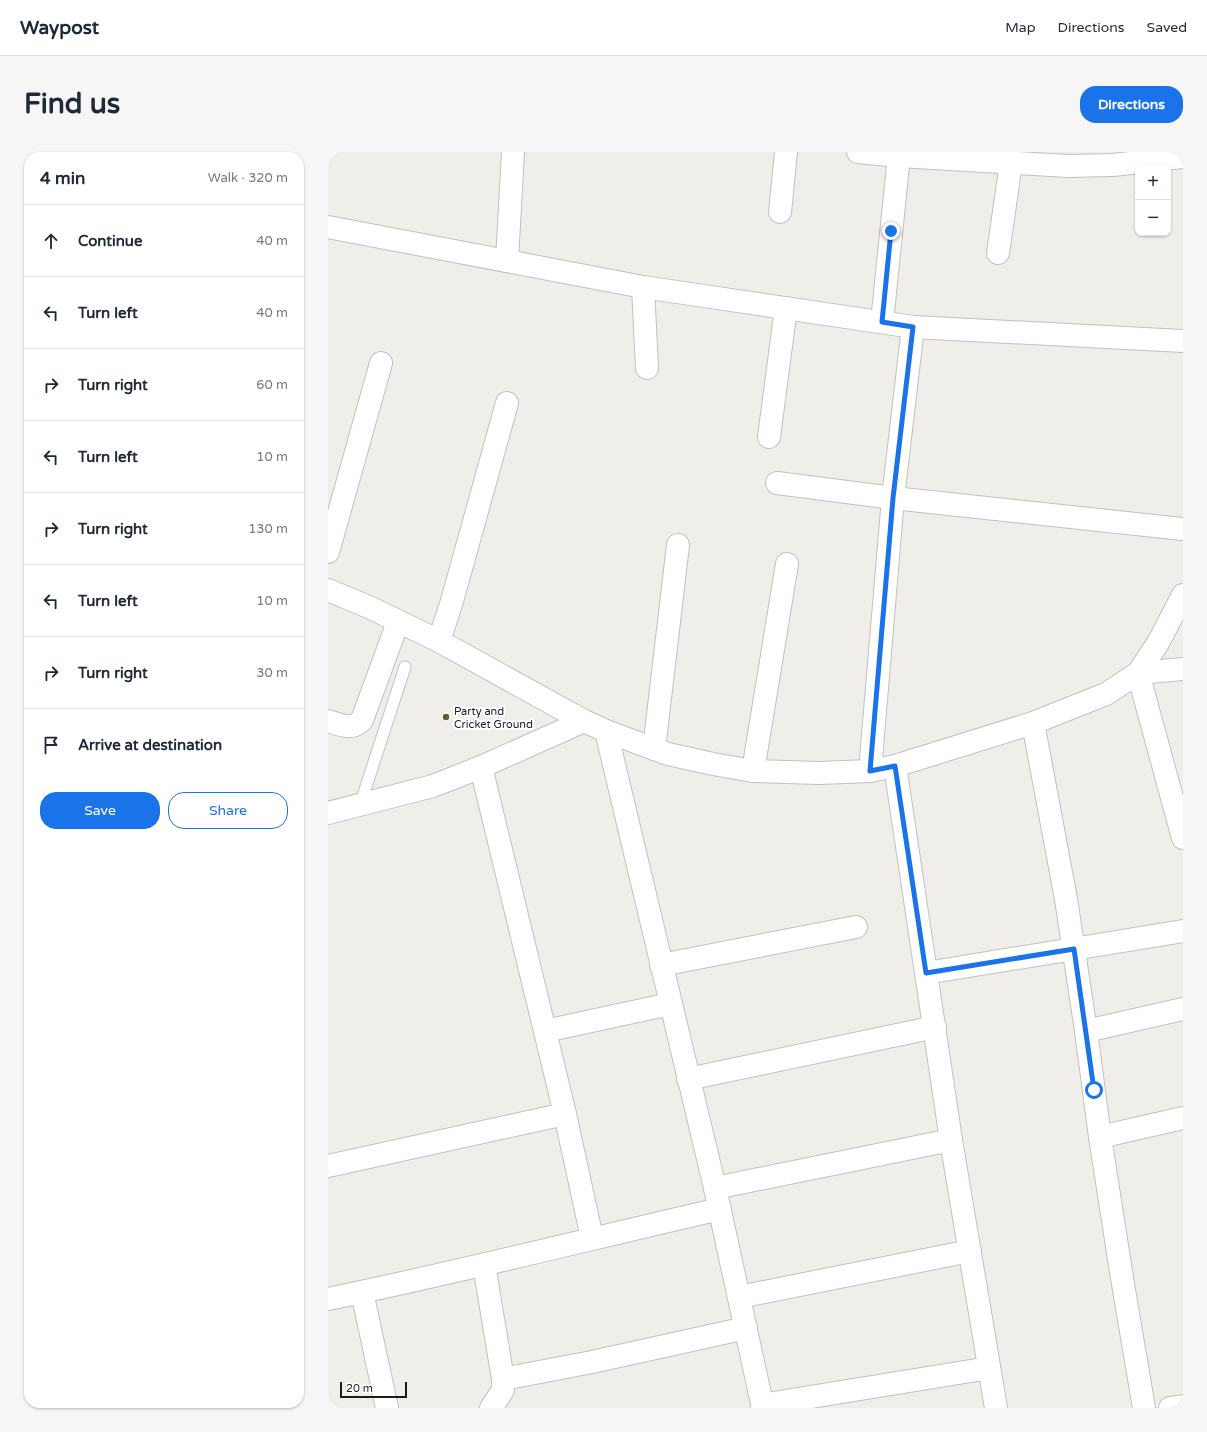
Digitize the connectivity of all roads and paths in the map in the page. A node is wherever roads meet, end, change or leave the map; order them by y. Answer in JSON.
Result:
{"nodes":[{"id":1,"x":513,"y":152,"type":"edge"},
{"id":2,"x":786,"y":152,"type":"edge"},
{"id":3,"x":858,"y":152,"type":"edge"},
{"id":4,"x":899,"y":156,"type":"junction"},
{"id":5,"x":1183,"y":156,"type":"edge"},
{"id":6,"x":1011,"y":163,"type":"junction"},
{"id":7,"x":780,"y":212,"type":"dead end"},
{"id":8,"x":328,"y":227,"type":"edge"},
{"id":9,"x":998,"y":253,"type":"dead end"},
{"id":10,"x":507,"y":261,"type":"junction"},
{"id":11,"x":643,"y":288,"type":"junction"},
{"id":12,"x":786,"y":308,"type":"junction"},
{"id":13,"x":882,"y":322,"type":"junction"},
{"id":14,"x":913,"y":327,"type":"junction"},
{"id":15,"x":1180,"y":348,"type":"edge"},
{"id":16,"x":381,"y":363,"type":"dead end"},
{"id":17,"x":647,"y":368,"type":"dead end"},
{"id":18,"x":507,"y":403,"type":"dead end"},
{"id":19,"x":769,"y":437,"type":"dead end"},
{"id":20,"x":777,"y":483,"type":"dead end"},
{"id":21,"x":893,"y":498,"type":"junction"},
{"id":22,"x":1183,"y":529,"type":"edge"},
{"id":23,"x":678,"y":545,"type":"dead end"},
{"id":24,"x":328,"y":552,"type":"edge"},
{"id":25,"x":786,"y":564,"type":"dead end"},
{"id":26,"x":328,"y":590,"type":"edge"},
{"id":27,"x":1183,"y":595,"type":"edge"},
{"id":28,"x":398,"y":622,"type":"junction"},
{"id":29,"x":439,"y":641,"type":"junction"},
{"id":30,"x":405,"y":667,"type":"dead end"},
{"id":31,"x":1183,"y":669,"type":"edge"},
{"id":32,"x":1138,"y":673,"type":"junction"},
{"id":33,"x":328,"y":721,"type":"edge"},
{"id":34,"x":584,"y":721,"type":"junction"},
{"id":35,"x":1033,"y":722,"type":"junction"},
{"id":36,"x":606,"y":731,"type":"junction"},
{"id":37,"x":654,"y":749,"type":"junction"},
{"id":38,"x":895,"y":766,"type":"junction"},
{"id":39,"x":481,"y":767,"type":"junction"},
{"id":40,"x":753,"y":771,"type":"junction"},
{"id":41,"x":870,"y":771,"type":"junction"},
{"id":42,"x":360,"y":805,"type":"junction"},
{"id":43,"x":328,"y":813,"type":"edge"},
{"id":44,"x":1183,"y":838,"type":"edge"},
{"id":45,"x":856,"y":927,"type":"dead end"},
{"id":46,"x":1183,"y":931,"type":"edge"},
{"id":47,"x":1074,"y":949,"type":"junction"},
{"id":48,"x":661,"y":965,"type":"junction"},
{"id":49,"x":926,"y":973,"type":"junction"},
{"id":50,"x":670,"y":1004,"type":"junction"},
{"id":51,"x":1183,"y":1009,"type":"edge"},
{"id":52,"x":935,"y":1027,"type":"junction"},
{"id":53,"x":545,"y":1031,"type":"junction"},
{"id":54,"x":1086,"y":1031,"type":"junction"},
{"id":55,"x":688,"y":1078,"type":"junction"},
{"id":56,"x":565,"y":1114,"type":"junction"},
{"id":57,"x":1183,"y":1118,"type":"edge"},
{"id":58,"x":1100,"y":1137,"type":"junction"},
{"id":59,"x":951,"y":1140,"type":"junction"},
{"id":60,"x":328,"y":1164,"type":"edge"},
{"id":61,"x":715,"y":1188,"type":"junction"},
{"id":62,"x":720,"y":1209,"type":"junction"},
{"id":63,"x":592,"y":1238,"type":"junction"},
{"id":64,"x":970,"y":1251,"type":"junction"},
{"id":65,"x":484,"y":1265,"type":"junction"},
{"id":66,"x":362,"y":1292,"type":"junction"},
{"id":67,"x":739,"y":1297,"type":"junction"},
{"id":68,"x":328,"y":1299,"type":"edge"},
{"id":69,"x":746,"y":1328,"type":"junction"},
{"id":70,"x":989,"y":1368,"type":"junction"},
{"id":71,"x":503,"y":1379,"type":"junction"},
{"id":72,"x":762,"y":1406,"type":"edge"},
{"id":73,"x":1183,"y":1406,"type":"edge"},
{"id":74,"x":387,"y":1408,"type":"edge"},
{"id":75,"x":490,"y":1408,"type":"edge"},
{"id":76,"x":996,"y":1408,"type":"edge"},
{"id":77,"x":1144,"y":1408,"type":"edge"},
{"id":78,"x":1170,"y":1408,"type":"edge"}],
"edges":[{"from":1,"to":10,"type":"street"},
{"from":2,"to":7,"type":"street"},
{"from":3,"to":4,"type":"street"},
{"from":4,"to":6,"type":"street"},
{"from":4,"to":13,"type":"street"},
{"from":5,"to":6,"type":"street"},
{"from":6,"to":9,"type":"street"},
{"from":8,"to":10,"type":"street"},
{"from":10,"to":11,"type":"street"},
{"from":11,"to":12,"type":"street"},
{"from":11,"to":17,"type":"street"},
{"from":12,"to":13,"type":"street"},
{"from":12,"to":19,"type":"street"},
{"from":13,"to":14,"type":"street"},
{"from":14,"to":15,"type":"street"},
{"from":14,"to":21,"type":"street"},
{"from":16,"to":24,"type":"street"},
{"from":18,"to":29,"type":"street"},
{"from":20,"to":21,"type":"street"},
{"from":21,"to":22,"type":"street"},
{"from":21,"to":41,"type":"street"},
{"from":23,"to":37,"type":"street"},
{"from":25,"to":40,"type":"street"},
{"from":26,"to":28,"type":"street"},
{"from":27,"to":32,"type":"street"},
{"from":28,"to":29,"type":"street"},
{"from":28,"to":33,"type":"street"},
{"from":29,"to":34,"type":"street"},
{"from":30,"to":42,"type":"lane"},
{"from":31,"to":32,"type":"street"},
{"from":32,"to":35,"type":"street"},
{"from":32,"to":44,"type":"street"},
{"from":34,"to":36,"type":"street"},
{"from":34,"to":39,"type":"street"},
{"from":35,"to":38,"type":"street"},
{"from":35,"to":47,"type":"street"},
{"from":36,"to":37,"type":"street"},
{"from":36,"to":48,"type":"street"},
{"from":37,"to":40,"type":"street"},
{"from":38,"to":41,"type":"street"},
{"from":38,"to":49,"type":"street"},
{"from":39,"to":42,"type":"street"},
{"from":39,"to":53,"type":"street"},
{"from":40,"to":41,"type":"street"},
{"from":42,"to":43,"type":"street"},
{"from":45,"to":48,"type":"street"},
{"from":46,"to":47,"type":"street"},
{"from":47,"to":49,"type":"street"},
{"from":47,"to":54,"type":"street"},
{"from":48,"to":50,"type":"street"},
{"from":49,"to":52,"type":"street"},
{"from":50,"to":53,"type":"street"},
{"from":50,"to":55,"type":"street"},
{"from":51,"to":54,"type":"street"},
{"from":52,"to":55,"type":"street"},
{"from":52,"to":59,"type":"street"},
{"from":53,"to":56,"type":"street"},
{"from":54,"to":58,"type":"street"},
{"from":55,"to":61,"type":"street"},
{"from":56,"to":60,"type":"street"},
{"from":56,"to":63,"type":"street"},
{"from":57,"to":58,"type":"street"},
{"from":58,"to":77,"type":"street"},
{"from":59,"to":61,"type":"street"},
{"from":59,"to":64,"type":"street"},
{"from":61,"to":62,"type":"street"},
{"from":62,"to":63,"type":"street"},
{"from":62,"to":67,"type":"street"},
{"from":63,"to":65,"type":"street"},
{"from":64,"to":67,"type":"street"},
{"from":64,"to":70,"type":"street"},
{"from":65,"to":66,"type":"street"},
{"from":65,"to":71,"type":"street"},
{"from":66,"to":68,"type":"street"},
{"from":66,"to":74,"type":"street"},
{"from":67,"to":69,"type":"street"},
{"from":69,"to":71,"type":"street"},
{"from":69,"to":72,"type":"street"},
{"from":70,"to":72,"type":"street"},
{"from":70,"to":76,"type":"street"},
{"from":71,"to":75,"type":"street"},
{"from":73,"to":78,"type":"street"}]}
